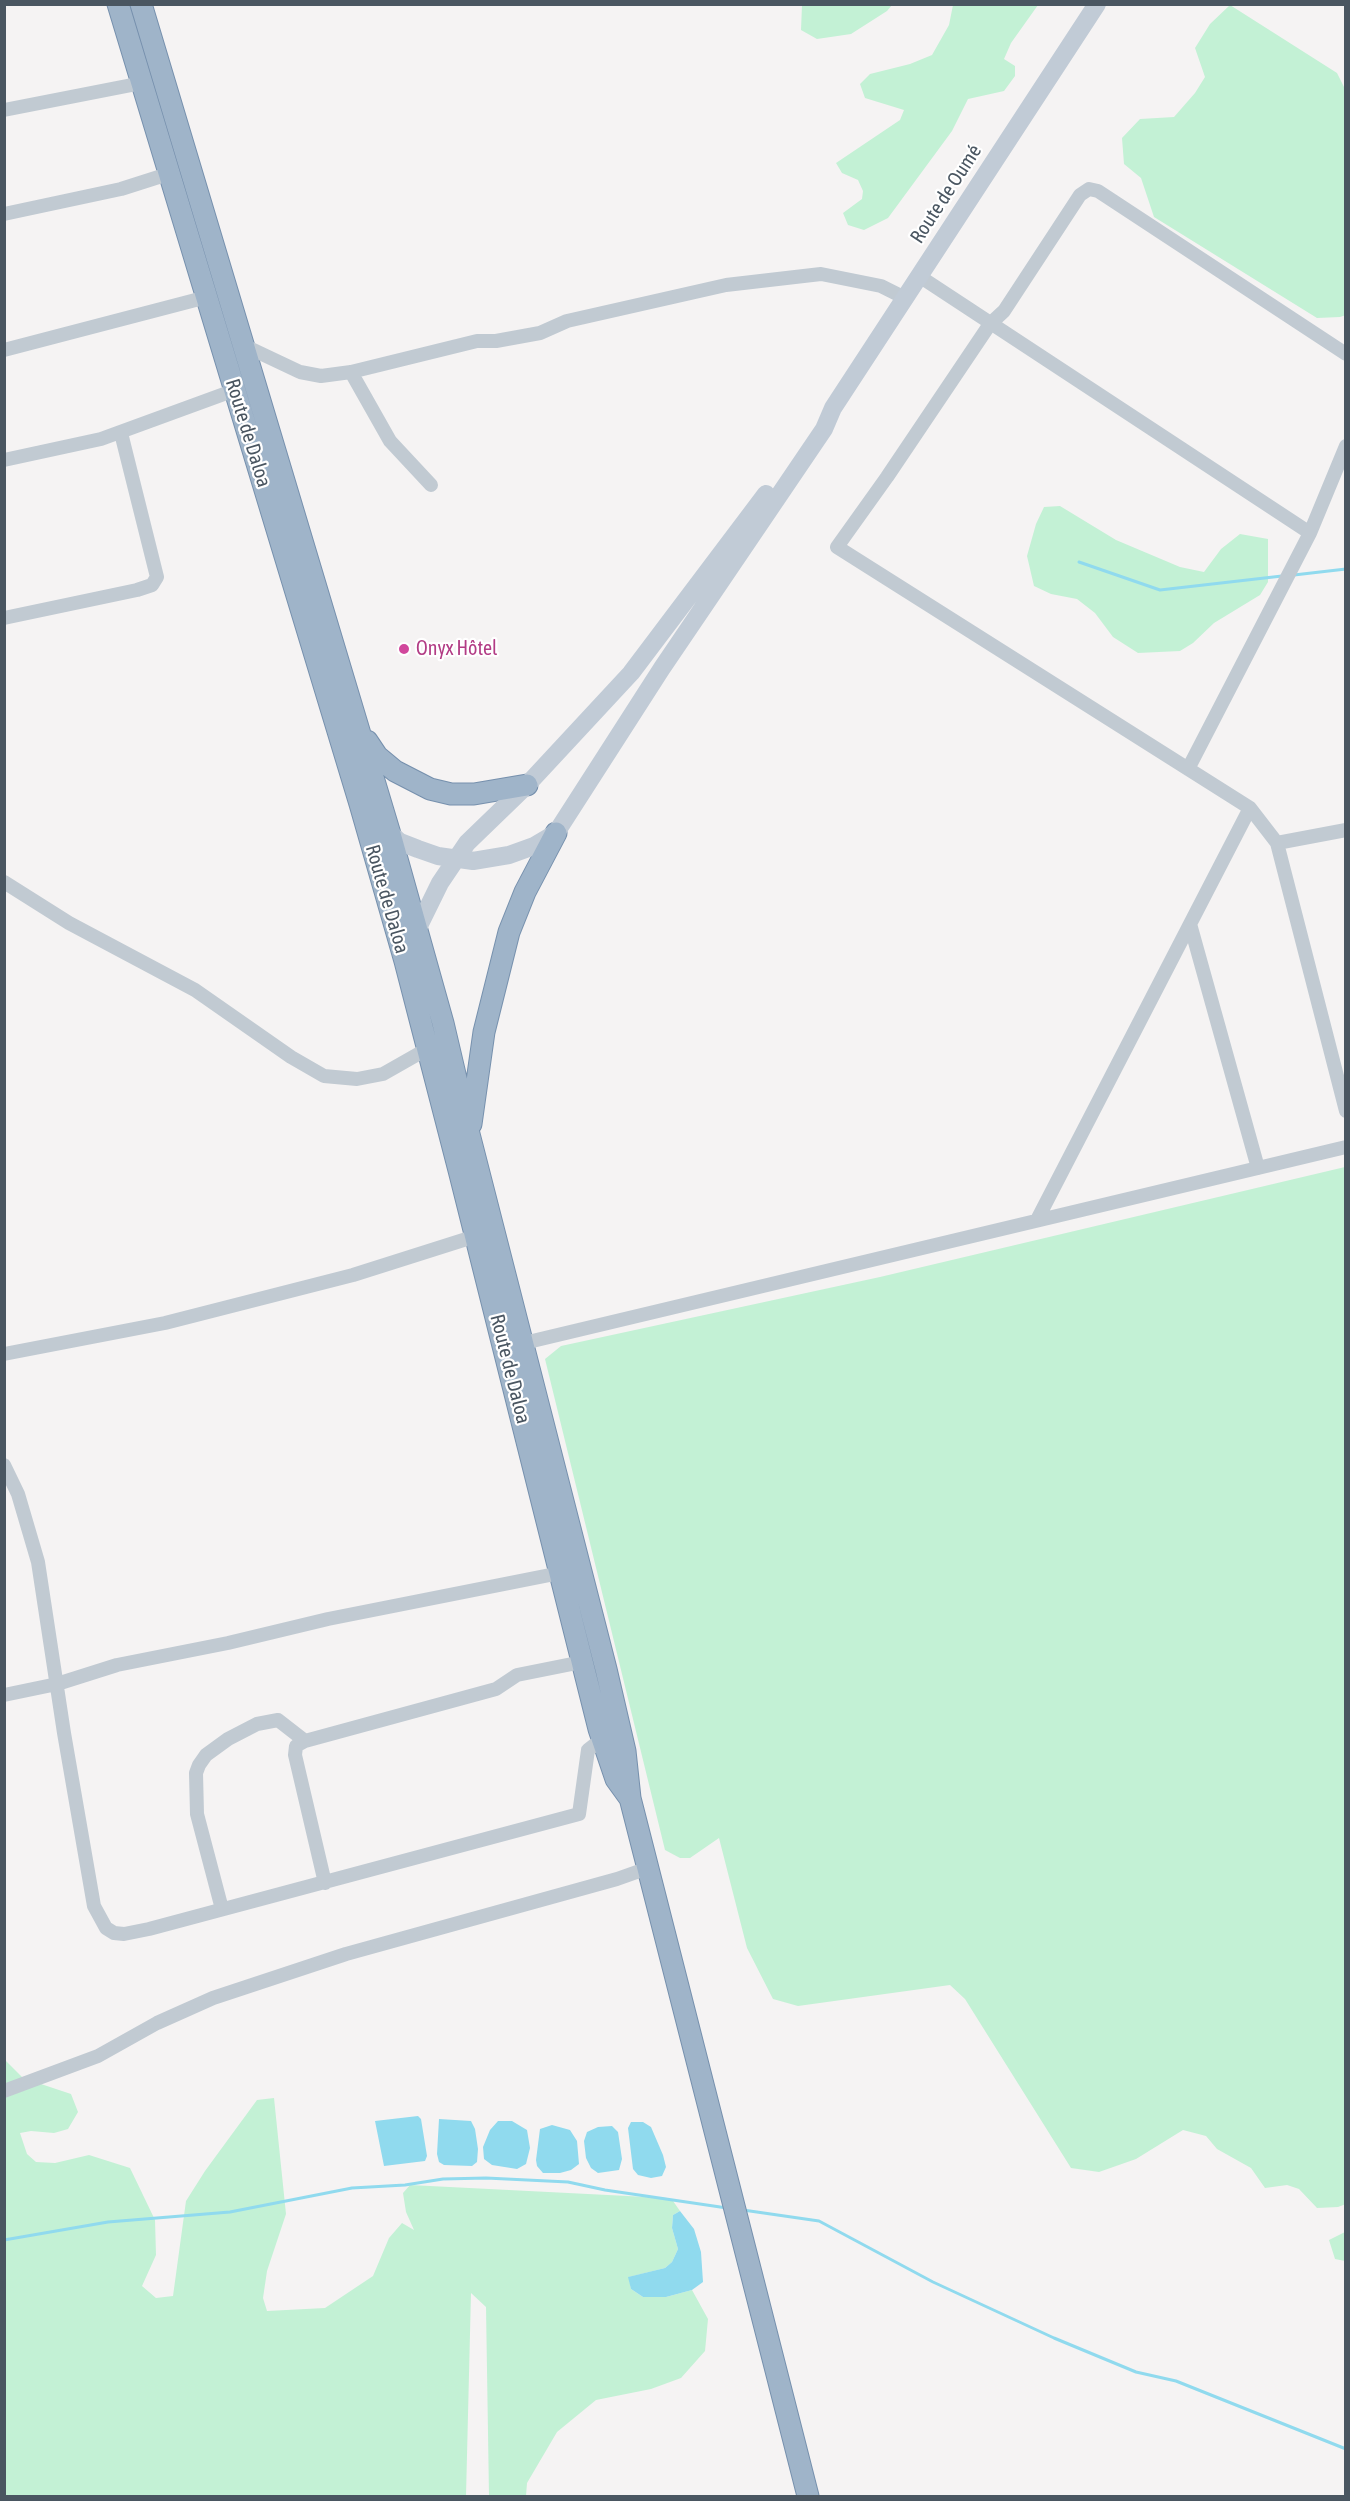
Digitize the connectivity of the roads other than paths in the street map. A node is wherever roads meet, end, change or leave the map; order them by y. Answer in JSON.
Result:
{"nodes":[{"id":1,"x":118,"y":4,"type":"edge"},
{"id":2,"x":141,"y":4,"type":"edge"},
{"id":3,"x":1097,"y":4,"type":"edge"},
{"id":4,"x":142,"y":83,"type":"junction"},
{"id":5,"x":4,"y":110,"type":"edge"},
{"id":6,"x":168,"y":174,"type":"junction"},
{"id":7,"x":4,"y":214,"type":"edge"},
{"id":8,"x":919,"y":276,"type":"junction"},
{"id":9,"x":207,"y":297,"type":"junction"},
{"id":10,"x":905,"y":298,"type":"junction"},
{"id":11,"x":990,"y":324,"type":"junction"},
{"id":12,"x":245,"y":346,"type":"junction"},
{"id":13,"x":4,"y":350,"type":"edge"},
{"id":14,"x":1346,"y":354,"type":"edge"},
{"id":15,"x":351,"y":372,"type":"junction"},
{"id":16,"x":235,"y":390,"type":"junction"},
{"id":17,"x":834,"y":408,"type":"junction"},
{"id":18,"x":121,"y":433,"type":"junction"},
{"id":19,"x":1346,"y":446,"type":"edge"},
{"id":20,"x":4,"y":460,"type":"edge"},
{"id":21,"x":431,"y":485,"type":"dead end"},
{"id":22,"x":1310,"y":533,"type":"junction"},
{"id":23,"x":4,"y":618,"type":"edge"},
{"id":24,"x":358,"y":726,"type":"junction"},
{"id":25,"x":1188,"y":769,"type":"junction"},
{"id":26,"x":527,"y":785,"type":"junction"},
{"id":27,"x":360,"y":804,"type":"junction"},
{"id":28,"x":1250,"y":808,"type":"junction"},
{"id":29,"x":1346,"y":830,"type":"edge"},
{"id":30,"x":556,"y":833,"type":"junction"},
{"id":31,"x":390,"y":834,"type":"junction"},
{"id":32,"x":1277,"y":843,"type":"junction"},
{"id":33,"x":455,"y":860,"type":"junction"},
{"id":34,"x":4,"y":882,"type":"edge"},
{"id":35,"x":1190,"y":924,"type":"junction"},
{"id":36,"x":417,"y":928,"type":"junction"},
{"id":37,"x":405,"y":961,"type":"junction"},
{"id":38,"x":427,"y":1049,"type":"junction"},
{"id":39,"x":1346,"y":1111,"type":"edge"},
{"id":40,"x":469,"y":1134,"type":"junction"},
{"id":41,"x":1346,"y":1147,"type":"edge"},
{"id":42,"x":1258,"y":1168,"type":"junction"},
{"id":43,"x":1037,"y":1220,"type":"junction"},
{"id":44,"x":476,"y":1236,"type":"junction"},
{"id":45,"x":524,"y":1343,"type":"junction"},
{"id":46,"x":4,"y":1354,"type":"edge"},
{"id":47,"x":4,"y":1465,"type":"edge"},
{"id":48,"x":560,"y":1573,"type":"junction"},
{"id":49,"x":582,"y":1662,"type":"junction"},
{"id":50,"x":57,"y":1684,"type":"junction"},
{"id":51,"x":4,"y":1695,"type":"edge"},
{"id":52,"x":602,"y":1739,"type":"junction"},
{"id":53,"x":305,"y":1741,"type":"junction"},
{"id":54,"x":630,"y":1798,"type":"junction"},
{"id":55,"x":648,"y":1869,"type":"junction"},
{"id":56,"x":325,"y":1883,"type":"junction"},
{"id":57,"x":222,"y":1909,"type":"junction"},
{"id":58,"x":4,"y":2091,"type":"edge"},
{"id":59,"x":808,"y":2496,"type":"edge"}],
"edges":[{"from":1,"to":4,"type":"highway","name":"Route de Daloa"},
{"from":2,"to":12,"type":"highway","name":"Route de Daloa"},
{"from":3,"to":8,"type":"main road","name":"Route de Oumé"},
{"from":4,"to":5,"type":"street"},
{"from":4,"to":6,"type":"highway","name":"Route de Daloa"},
{"from":6,"to":7,"type":"street"},
{"from":6,"to":9,"type":"highway","name":"Route de Daloa"},
{"from":8,"to":10,"type":"main road","name":"Route de Oumé"},
{"from":8,"to":11,"type":"street"},
{"from":9,"to":13,"type":"street"},
{"from":9,"to":16,"type":"highway","name":"Route de Daloa"},
{"from":10,"to":15,"type":"street"},
{"from":10,"to":17,"type":"main road","name":"Route de Oumé"},
{"from":11,"to":14,"type":"street"},
{"from":11,"to":22,"type":"street"},
{"from":11,"to":25,"type":"street"},
{"from":12,"to":15,"type":"street"},
{"from":12,"to":24,"type":"highway","name":"Route de Daloa"},
{"from":15,"to":21,"type":"street"},
{"from":16,"to":18,"type":"street"},
{"from":16,"to":27,"type":"highway","name":"Route de Daloa"},
{"from":17,"to":26,"type":"main road"},
{"from":17,"to":30,"type":"main road"},
{"from":18,"to":20,"type":"street"},
{"from":18,"to":23,"type":"street"},
{"from":19,"to":22,"type":"street"},
{"from":22,"to":25,"type":"street"},
{"from":24,"to":26,"type":"highway"},
{"from":24,"to":31,"type":"highway","name":"Route de Daloa"},
{"from":25,"to":28,"type":"street"},
{"from":26,"to":33,"type":"main road"},
{"from":27,"to":31,"type":"main road"},
{"from":27,"to":37,"type":"highway","name":"Route de Daloa"},
{"from":28,"to":32,"type":"street"},
{"from":28,"to":35,"type":"street"},
{"from":29,"to":32,"type":"street"},
{"from":30,"to":33,"type":"main road"},
{"from":30,"to":40,"type":"highway"},
{"from":31,"to":33,"type":"main road"},
{"from":31,"to":36,"type":"highway","name":"Route de Daloa"},
{"from":32,"to":39,"type":"street"},
{"from":33,"to":36,"type":"main road"},
{"from":34,"to":38,"type":"street"},
{"from":35,"to":42,"type":"street"},
{"from":35,"to":43,"type":"street"},
{"from":36,"to":37,"type":"main road"},
{"from":36,"to":40,"type":"highway","name":"Route de Daloa"},
{"from":37,"to":38,"type":"highway","name":"Route de Daloa"},
{"from":38,"to":44,"type":"highway","name":"Route de Daloa"},
{"from":40,"to":45,"type":"highway","name":"Route de Daloa"},
{"from":41,"to":42,"type":"street"},
{"from":42,"to":43,"type":"street"},
{"from":43,"to":45,"type":"street"},
{"from":44,"to":46,"type":"street"},
{"from":44,"to":48,"type":"highway","name":"Route de Daloa"},
{"from":45,"to":54,"type":"highway","name":"Route de Daloa"},
{"from":47,"to":50,"type":"street"},
{"from":48,"to":49,"type":"highway","name":"Route de Daloa"},
{"from":48,"to":50,"type":"street"},
{"from":49,"to":52,"type":"highway","name":"Route de Daloa"},
{"from":49,"to":53,"type":"street"},
{"from":50,"to":51,"type":"street"},
{"from":50,"to":57,"type":"street"},
{"from":52,"to":54,"type":"highway","name":"Route de Daloa"},
{"from":52,"to":56,"type":"street"},
{"from":53,"to":56,"type":"street"},
{"from":53,"to":57,"type":"street"},
{"from":54,"to":55,"type":"highway"},
{"from":55,"to":58,"type":"street"},
{"from":55,"to":59,"type":"highway"},
{"from":56,"to":57,"type":"street"}]}
